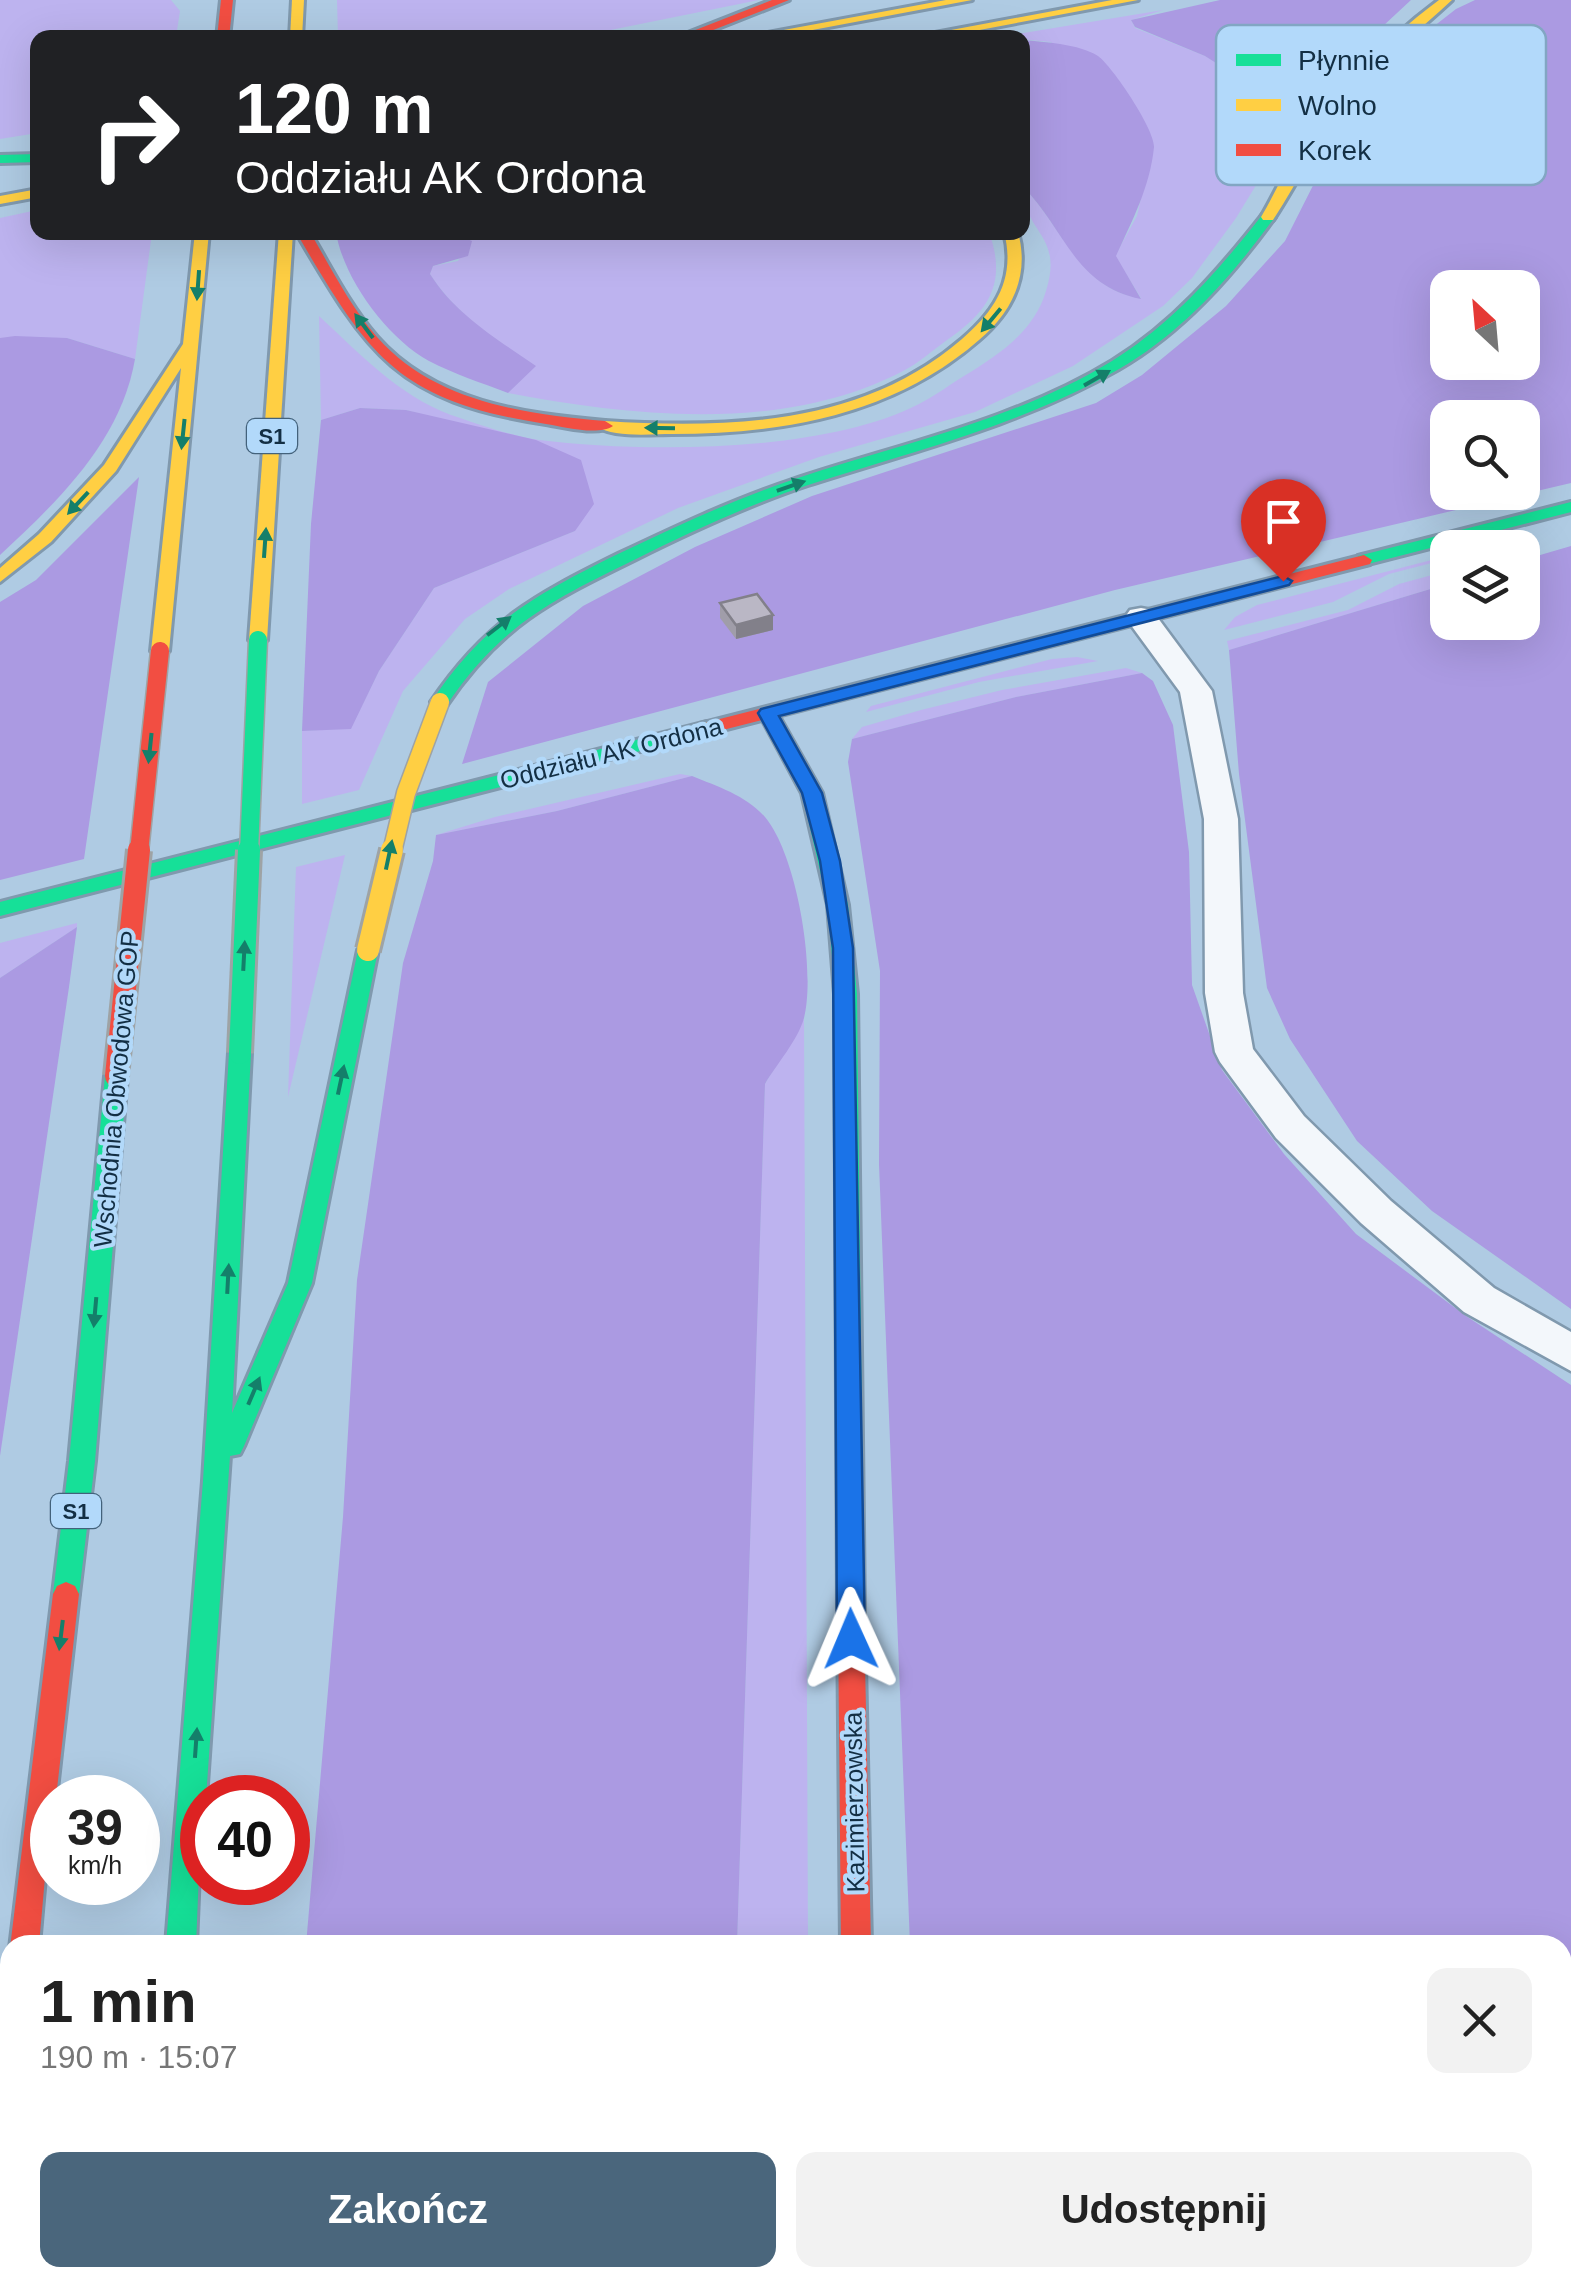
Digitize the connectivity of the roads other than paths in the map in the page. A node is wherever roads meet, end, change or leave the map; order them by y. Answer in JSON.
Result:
{"nodes":[{"id":1,"x":200,"y":0,"type":"edge"},
{"id":2,"x":227,"y":0,"type":"edge"},
{"id":3,"x":298,"y":0,"type":"edge"},
{"id":4,"x":783,"y":0,"type":"edge"},
{"id":5,"x":966,"y":0,"type":"edge"},
{"id":6,"x":1132,"y":0,"type":"edge"},
{"id":7,"x":1446,"y":0,"type":"edge"},
{"id":8,"x":1413,"y":25,"type":"edge"},
{"id":9,"x":222,"y":30,"type":"edge"},
{"id":10,"x":224,"y":30,"type":"edge"},
{"id":11,"x":296,"y":30,"type":"edge"},
{"id":12,"x":702,"y":30,"type":"edge"},
{"id":13,"x":792,"y":30,"type":"edge"},
{"id":14,"x":963,"y":30,"type":"edge"},
{"id":15,"x":30,"y":159,"type":"edge"},
{"id":16,"x":0,"y":163,"type":"edge"},
{"id":17,"x":1286,"y":185,"type":"edge"},
{"id":18,"x":30,"y":194,"type":"edge"},
{"id":19,"x":0,"y":200,"type":"edge"},
{"id":20,"x":201,"y":240,"type":"edge"},
{"id":21,"x":285,"y":240,"type":"edge"},
{"id":22,"x":307,"y":240,"type":"edge"},
{"id":23,"x":1014,"y":240,"type":"edge"},
{"id":24,"x":194,"y":337,"type":"junction"},
{"id":25,"x":1571,"y":507,"type":"edge"},
{"id":26,"x":0,"y":577,"type":"edge"},
{"id":27,"x":1141,"y":617,"type":"junction"},
{"id":28,"x":768,"y":713,"type":"junction"},
{"id":29,"x":0,"y":909,"type":"edge"},
{"id":30,"x":1571,"y":1353,"type":"edge"},
{"id":31,"x":216,"y":1481,"type":"junction"},
{"id":32,"x":25,"y":1935,"type":"edge"},
{"id":33,"x":182,"y":1935,"type":"edge"},
{"id":34,"x":856,"y":1935,"type":"edge"}],
"edges":[{"from":1,"to":9,"type":"main road"},
{"from":2,"to":10,"type":"main road"},
{"from":3,"to":11,"type":"main road"},
{"from":4,"to":12,"type":"main road"},
{"from":5,"to":13,"type":"main road"},
{"from":6,"to":14,"type":"main road"},
{"from":8,"to":7,"type":"main road","one_way":true,"bridge":true},
{"from":15,"to":16,"type":"main road"},
{"from":31,"to":17,"type":"main road","one_way":true,"bridge":true},
{"from":18,"to":19,"type":"main road"},
{"from":20,"to":24,"type":"main road","name":"Wschodnia Obwodowa GOP","number":"S1","one_way":true},
{"from":31,"to":21,"type":"main road","number":"S1","one_way":true,"bridge":true},
{"from":23,"to":22,"type":"main road","one_way":true},
{"from":24,"to":26,"type":"main road","one_way":true},
{"from":24,"to":32,"type":"main road","name":"Wschodnia Obwodowa GOP","number":"S1","one_way":true,"bridge":true},
{"from":25,"to":27,"type":"main road","name":"Oddziału AK Ordona"},
{"from":27,"to":28,"type":"main road","name":"Oddziału AK Ordona"},
{"from":27,"to":30,"type":"lane"},
{"from":28,"to":29,"type":"main road","name":"Oddziału AK Ordona"},
{"from":28,"to":34,"type":"main road","name":"Kazimierzowska"},
{"from":33,"to":31,"type":"main road","number":"S1","one_way":true}]}
